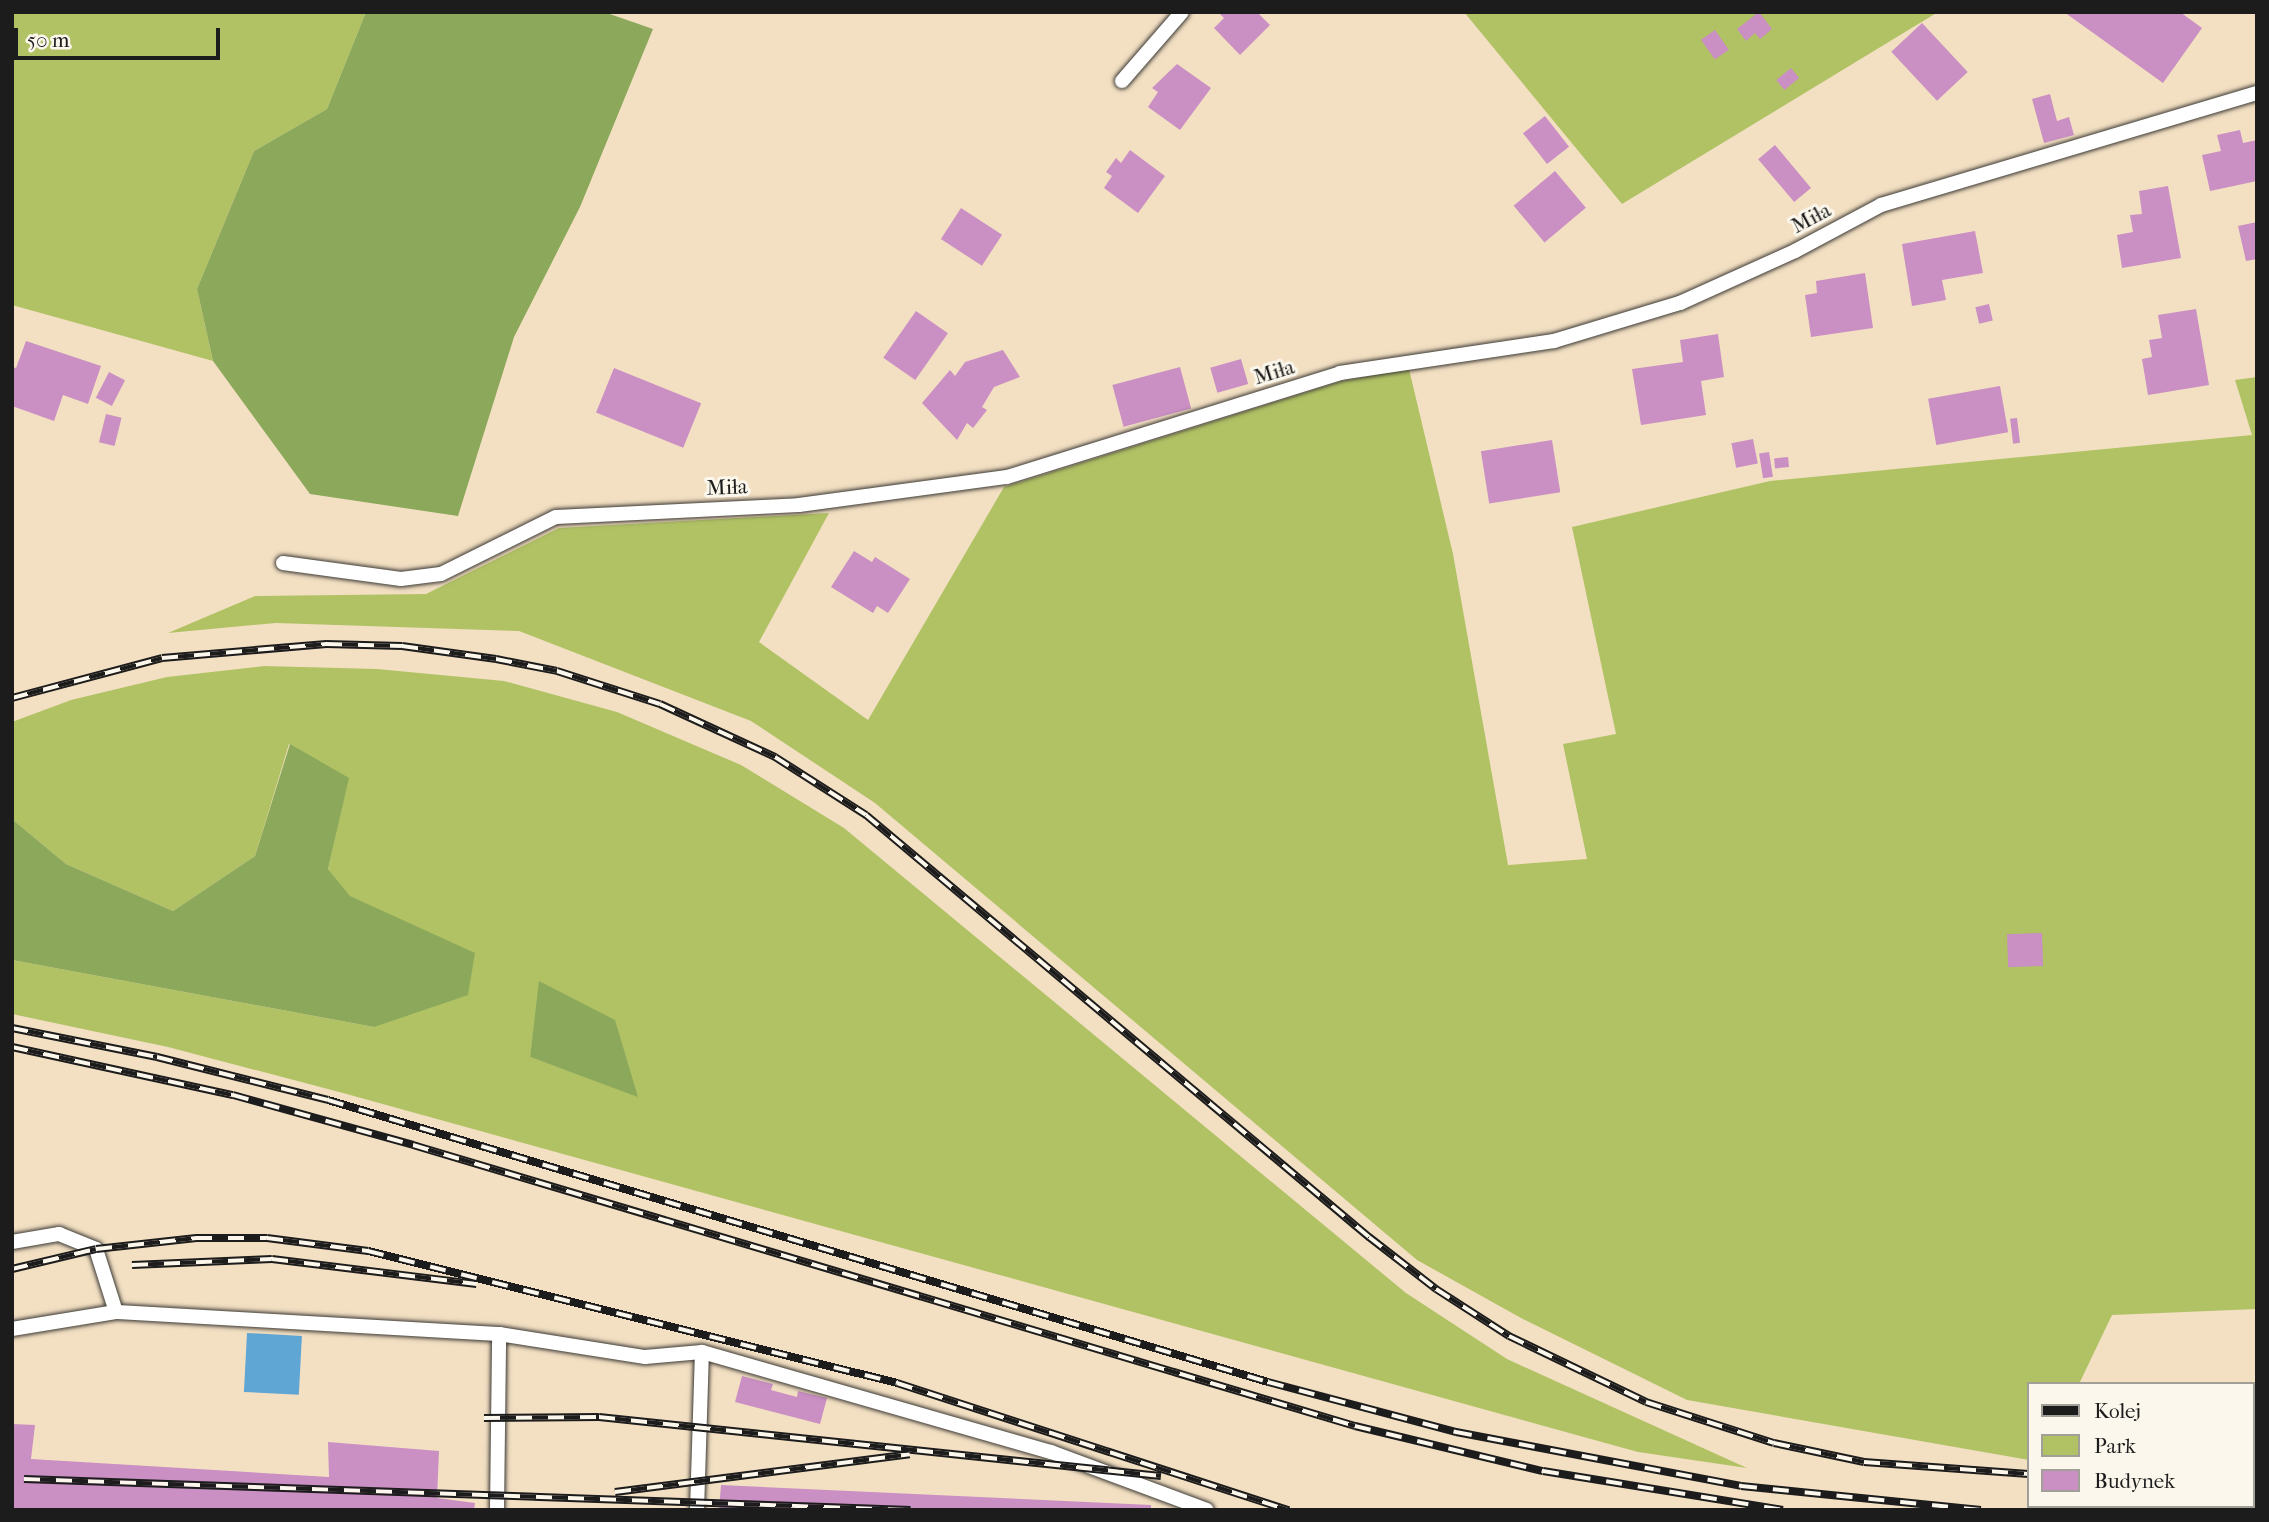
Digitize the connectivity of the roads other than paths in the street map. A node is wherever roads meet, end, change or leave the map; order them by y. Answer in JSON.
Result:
{"nodes":[{"id":1,"x":1182,"y":12,"type":"edge"},
{"id":2,"x":1122,"y":81,"type":"dead end"},
{"id":3,"x":2257,"y":93,"type":"edge"},
{"id":4,"x":283,"y":563,"type":"dead end"},
{"id":5,"x":12,"y":1242,"type":"edge"},
{"id":6,"x":116,"y":1312,"type":"junction"},
{"id":7,"x":12,"y":1329,"type":"edge"},
{"id":8,"x":499,"y":1334,"type":"junction"},
{"id":9,"x":702,"y":1352,"type":"junction"},
{"id":10,"x":497,"y":1510,"type":"edge"},
{"id":11,"x":697,"y":1510,"type":"edge"},
{"id":12,"x":1207,"y":1510,"type":"edge"}],
"edges":[{"from":1,"to":2,"type":"lane"},
{"from":3,"to":4,"type":"lane","name":"Miła"},
{"from":5,"to":6,"type":"lane"},
{"from":6,"to":7,"type":"lane"},
{"from":6,"to":8,"type":"lane"},
{"from":8,"to":9,"type":"lane"},
{"from":8,"to":10,"type":"lane"},
{"from":9,"to":11,"type":"lane"},
{"from":9,"to":12,"type":"lane"}]}
